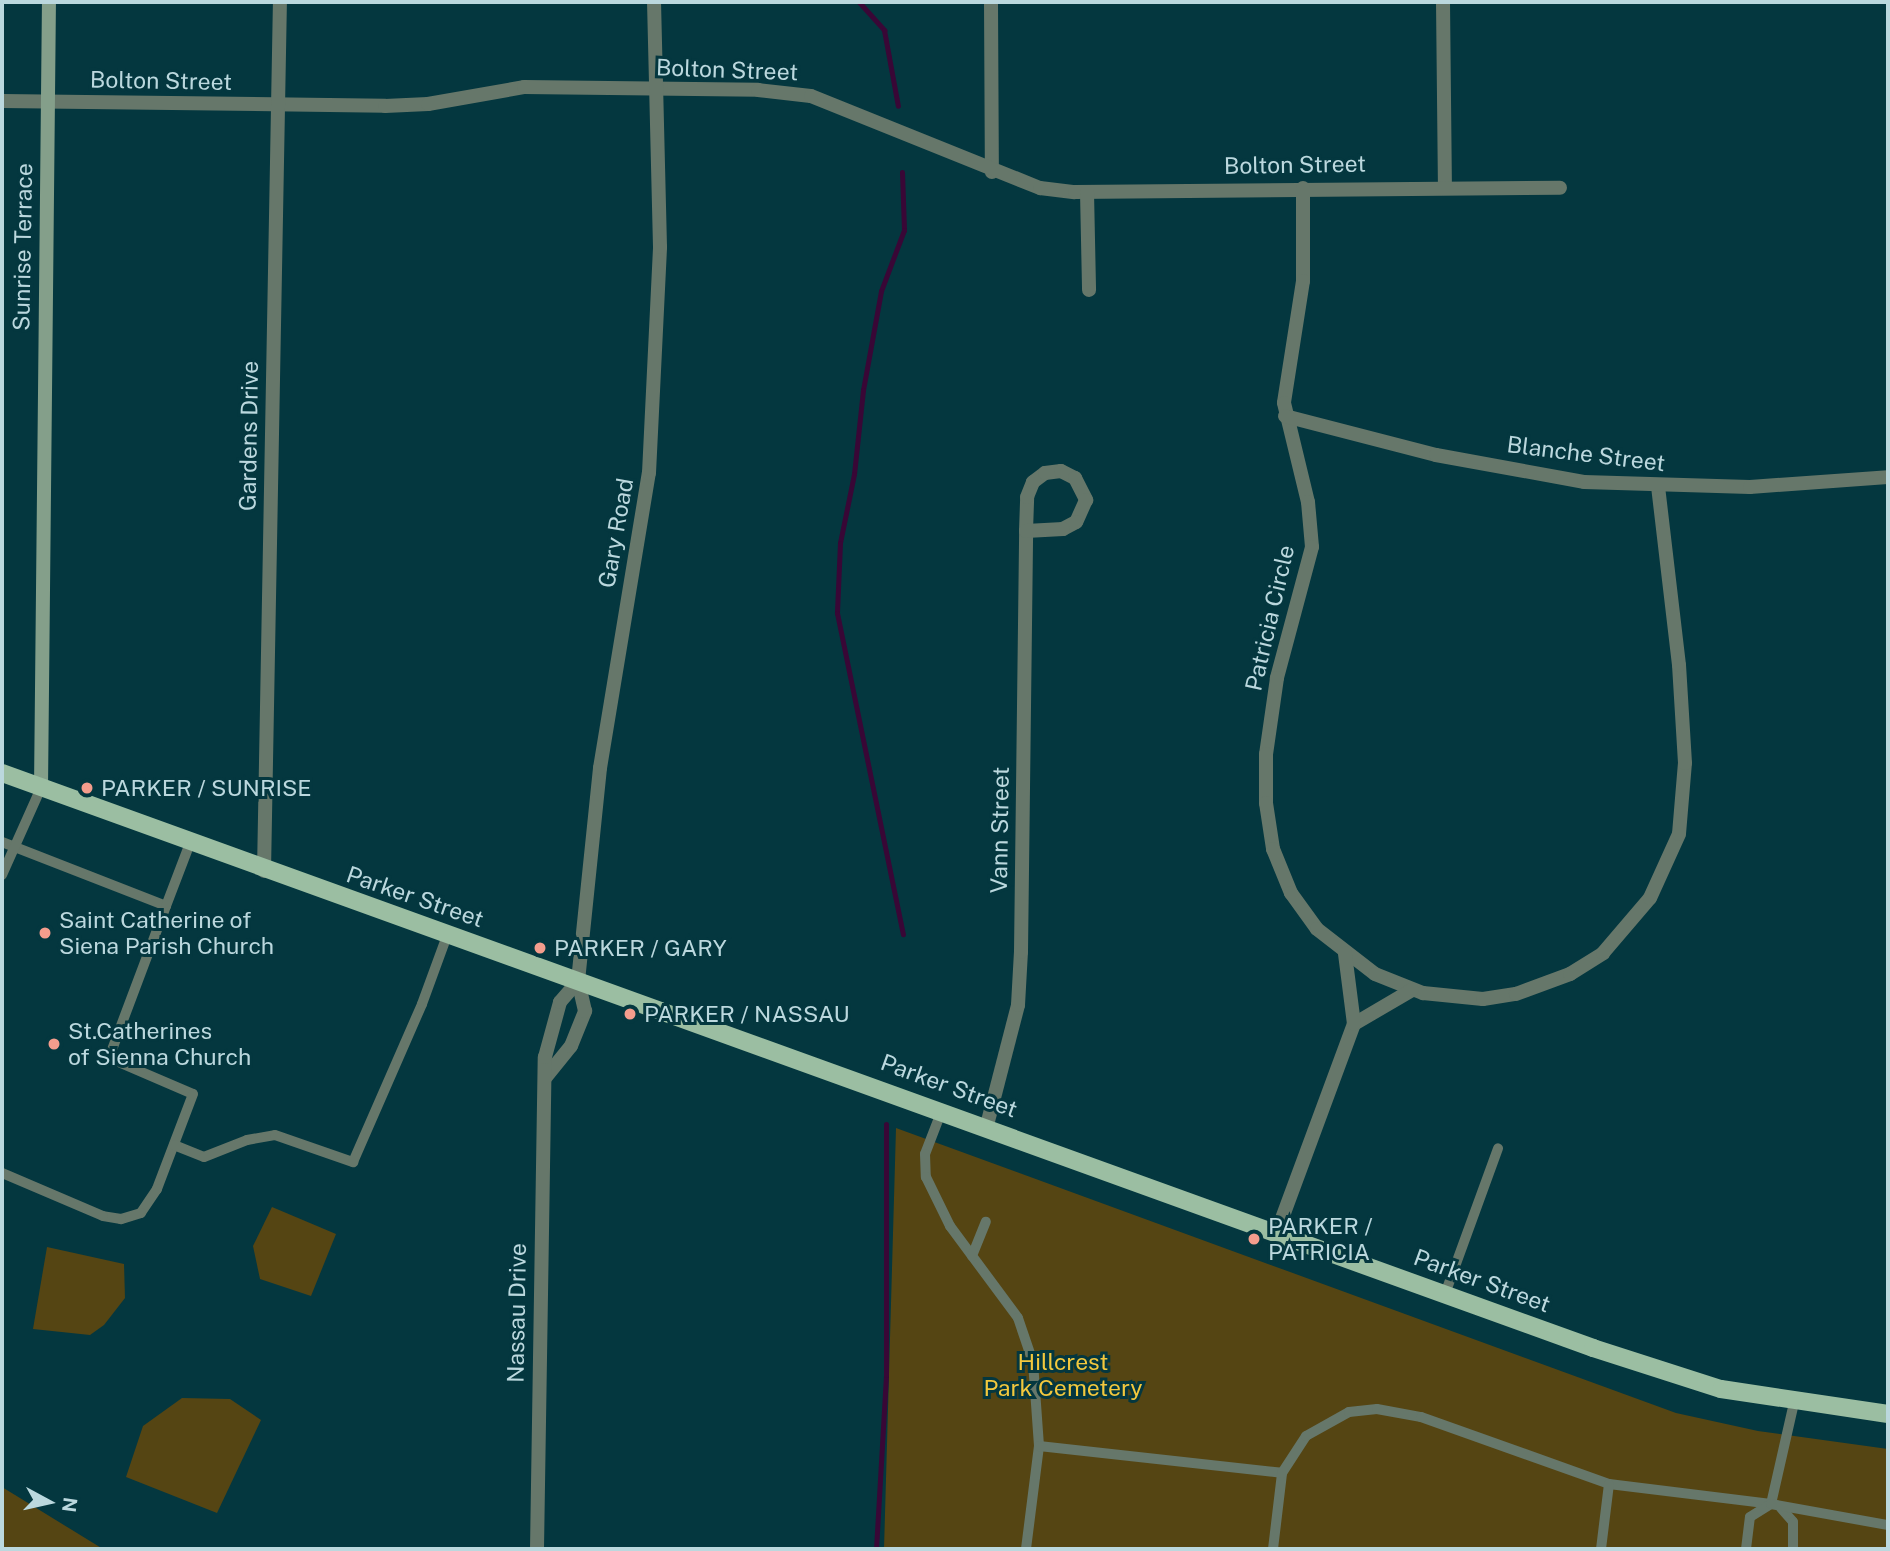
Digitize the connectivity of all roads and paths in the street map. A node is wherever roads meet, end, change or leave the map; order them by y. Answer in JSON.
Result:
{"nodes":[{"id":1,"x":49,"y":2,"type":"edge"},
{"id":2,"x":280,"y":2,"type":"edge"},
{"id":3,"x":654,"y":2,"type":"edge"},
{"id":4,"x":991,"y":2,"type":"edge"},
{"id":5,"x":1443,"y":2,"type":"edge"},
{"id":6,"x":656,"y":90,"type":"junction"},
{"id":7,"x":2,"y":101,"type":"edge"},
{"id":8,"x":47,"y":102,"type":"junction"},
{"id":9,"x":277,"y":106,"type":"junction"},
{"id":10,"x":992,"y":172,"type":"junction"},
{"id":11,"x":1445,"y":186,"type":"junction"},
{"id":12,"x":1303,"y":188,"type":"junction"},
{"id":13,"x":1560,"y":188,"type":"dead end"},
{"id":14,"x":1087,"y":192,"type":"junction"},
{"id":15,"x":1089,"y":290,"type":"dead end"},
{"id":16,"x":1285,"y":416,"type":"junction"},
{"id":17,"x":1888,"y":477,"type":"edge"},
{"id":18,"x":1658,"y":487,"type":"junction"},
{"id":19,"x":1026,"y":531,"type":"junction"},
{"id":20,"x":2,"y":773,"type":"edge"},
{"id":21,"x":41,"y":788,"type":"junction"},
{"id":22,"x":2,"y":842,"type":"edge"},
{"id":23,"x":190,"y":843,"type":"junction"},
{"id":24,"x":15,"y":847,"type":"junction"},
{"id":25,"x":264,"y":871,"type":"junction"},
{"id":26,"x":2,"y":875,"type":"edge"},
{"id":27,"x":166,"y":906,"type":"junction"},
{"id":28,"x":448,"y":933,"type":"junction"},
{"id":29,"x":1345,"y":954,"type":"junction"},
{"id":30,"x":578,"y":981,"type":"junction"},
{"id":31,"x":1412,"y":990,"type":"junction"},
{"id":32,"x":1354,"y":1024,"type":"junction"},
{"id":33,"x":545,"y":1078,"type":"junction"},
{"id":34,"x":942,"y":1110,"type":"junction"},
{"id":35,"x":987,"y":1125,"type":"junction"},
{"id":36,"x":174,"y":1145,"type":"junction"},
{"id":37,"x":1498,"y":1149,"type":"dead end"},
{"id":38,"x":2,"y":1173,"type":"edge"},
{"id":39,"x":986,"y":1222,"type":"dead end"},
{"id":40,"x":1277,"y":1232,"type":"junction"},
{"id":41,"x":972,"y":1256,"type":"junction"},
{"id":42,"x":1445,"y":1294,"type":"junction"},
{"id":43,"x":1794,"y":1403,"type":"junction"},
{"id":44,"x":1888,"y":1415,"type":"edge"},
{"id":45,"x":1039,"y":1446,"type":"junction"},
{"id":46,"x":1282,"y":1473,"type":"junction"},
{"id":47,"x":1609,"y":1485,"type":"junction"},
{"id":48,"x":1770,"y":1504,"type":"junction"},
{"id":49,"x":1888,"y":1525,"type":"edge"},
{"id":50,"x":537,"y":1549,"type":"edge"},
{"id":51,"x":1026,"y":1549,"type":"edge"},
{"id":52,"x":1273,"y":1549,"type":"edge"},
{"id":53,"x":1601,"y":1549,"type":"edge"},
{"id":54,"x":1746,"y":1549,"type":"edge"},
{"id":55,"x":1793,"y":1549,"type":"edge"}],
"edges":[{"from":1,"to":8,"type":"street","name":"Sunrise Terrace"},
{"from":2,"to":9,"type":"street","name":"Gardens Drive"},
{"from":3,"to":6,"type":"street","name":"Gary Road"},
{"from":4,"to":10,"type":"street"},
{"from":5,"to":11,"type":"street"},
{"from":6,"to":9,"type":"street","name":"Bolton Street"},
{"from":6,"to":10,"type":"street","name":"Bolton Street"},
{"from":6,"to":30,"type":"street","name":"Gary Road"},
{"from":7,"to":8,"type":"street","name":"Bolton Street"},
{"from":8,"to":9,"type":"street","name":"Bolton Street"},
{"from":8,"to":21,"type":"street","name":"Sunrise Terrace"},
{"from":9,"to":25,"type":"street","name":"Gardens Drive"},
{"from":10,"to":14,"type":"street","name":"Bolton Street"},
{"from":11,"to":12,"type":"street","name":"Bolton Street"},
{"from":11,"to":13,"type":"street","name":"Bolton Street"},
{"from":12,"to":14,"type":"street","name":"Bolton Street"},
{"from":12,"to":16,"type":"street","name":"Patricia Circle"},
{"from":14,"to":15,"type":"street"},
{"from":16,"to":18,"type":"street","name":"Blanche Street"},
{"from":16,"to":29,"type":"street","name":"Patricia Circle"},
{"from":17,"to":18,"type":"street","name":"Blanche Street"},
{"from":18,"to":31,"type":"street","name":"Patricia Circle"},
{"from":19,"to":19,"type":"street","name":"Vann Street"},
{"from":19,"to":35,"type":"street","name":"Vann Street"},
{"from":20,"to":21,"type":"main road","name":"Parker Street"},
{"from":21,"to":23,"type":"main road","name":"Parker Street"},
{"from":21,"to":24,"type":"lane"},
{"from":22,"to":24,"type":"lane"},
{"from":23,"to":25,"type":"main road","name":"Parker Street"},
{"from":23,"to":27,"type":"lane"},
{"from":24,"to":26,"type":"lane"},
{"from":24,"to":27,"type":"lane"},
{"from":25,"to":28,"type":"main road","name":"Parker Street"},
{"from":27,"to":36,"type":"lane"},
{"from":28,"to":30,"type":"main road","name":"Parker Street"},
{"from":28,"to":36,"type":"lane"},
{"from":29,"to":31,"type":"street","name":"Patricia Circle"},
{"from":29,"to":32,"type":"street"},
{"from":30,"to":33,"type":"street","name":"Nassau Drive"},
{"from":30,"to":33,"type":"street"},
{"from":30,"to":34,"type":"main road","name":"Parker Street"},
{"from":31,"to":32,"type":"street"},
{"from":32,"to":40,"type":"street"},
{"from":33,"to":50,"type":"street","name":"Nassau Drive"},
{"from":34,"to":35,"type":"main road","name":"Parker Street"},
{"from":34,"to":41,"type":"lane"},
{"from":35,"to":40,"type":"main road","name":"Parker Street"},
{"from":36,"to":38,"type":"lane"},
{"from":37,"to":42,"type":"lane"},
{"from":39,"to":41,"type":"lane"},
{"from":40,"to":42,"type":"main road","name":"Parker Street"},
{"from":41,"to":45,"type":"lane"},
{"from":42,"to":43,"type":"main road","name":"Parker Street"},
{"from":43,"to":44,"type":"main road","name":"Parker Street"},
{"from":43,"to":48,"type":"lane"},
{"from":45,"to":46,"type":"lane"},
{"from":45,"to":51,"type":"lane"},
{"from":46,"to":47,"type":"lane"},
{"from":46,"to":52,"type":"lane"},
{"from":47,"to":48,"type":"lane"},
{"from":47,"to":53,"type":"lane"},
{"from":48,"to":49,"type":"lane"},
{"from":48,"to":54,"type":"lane"},
{"from":48,"to":55,"type":"lane"}]}
